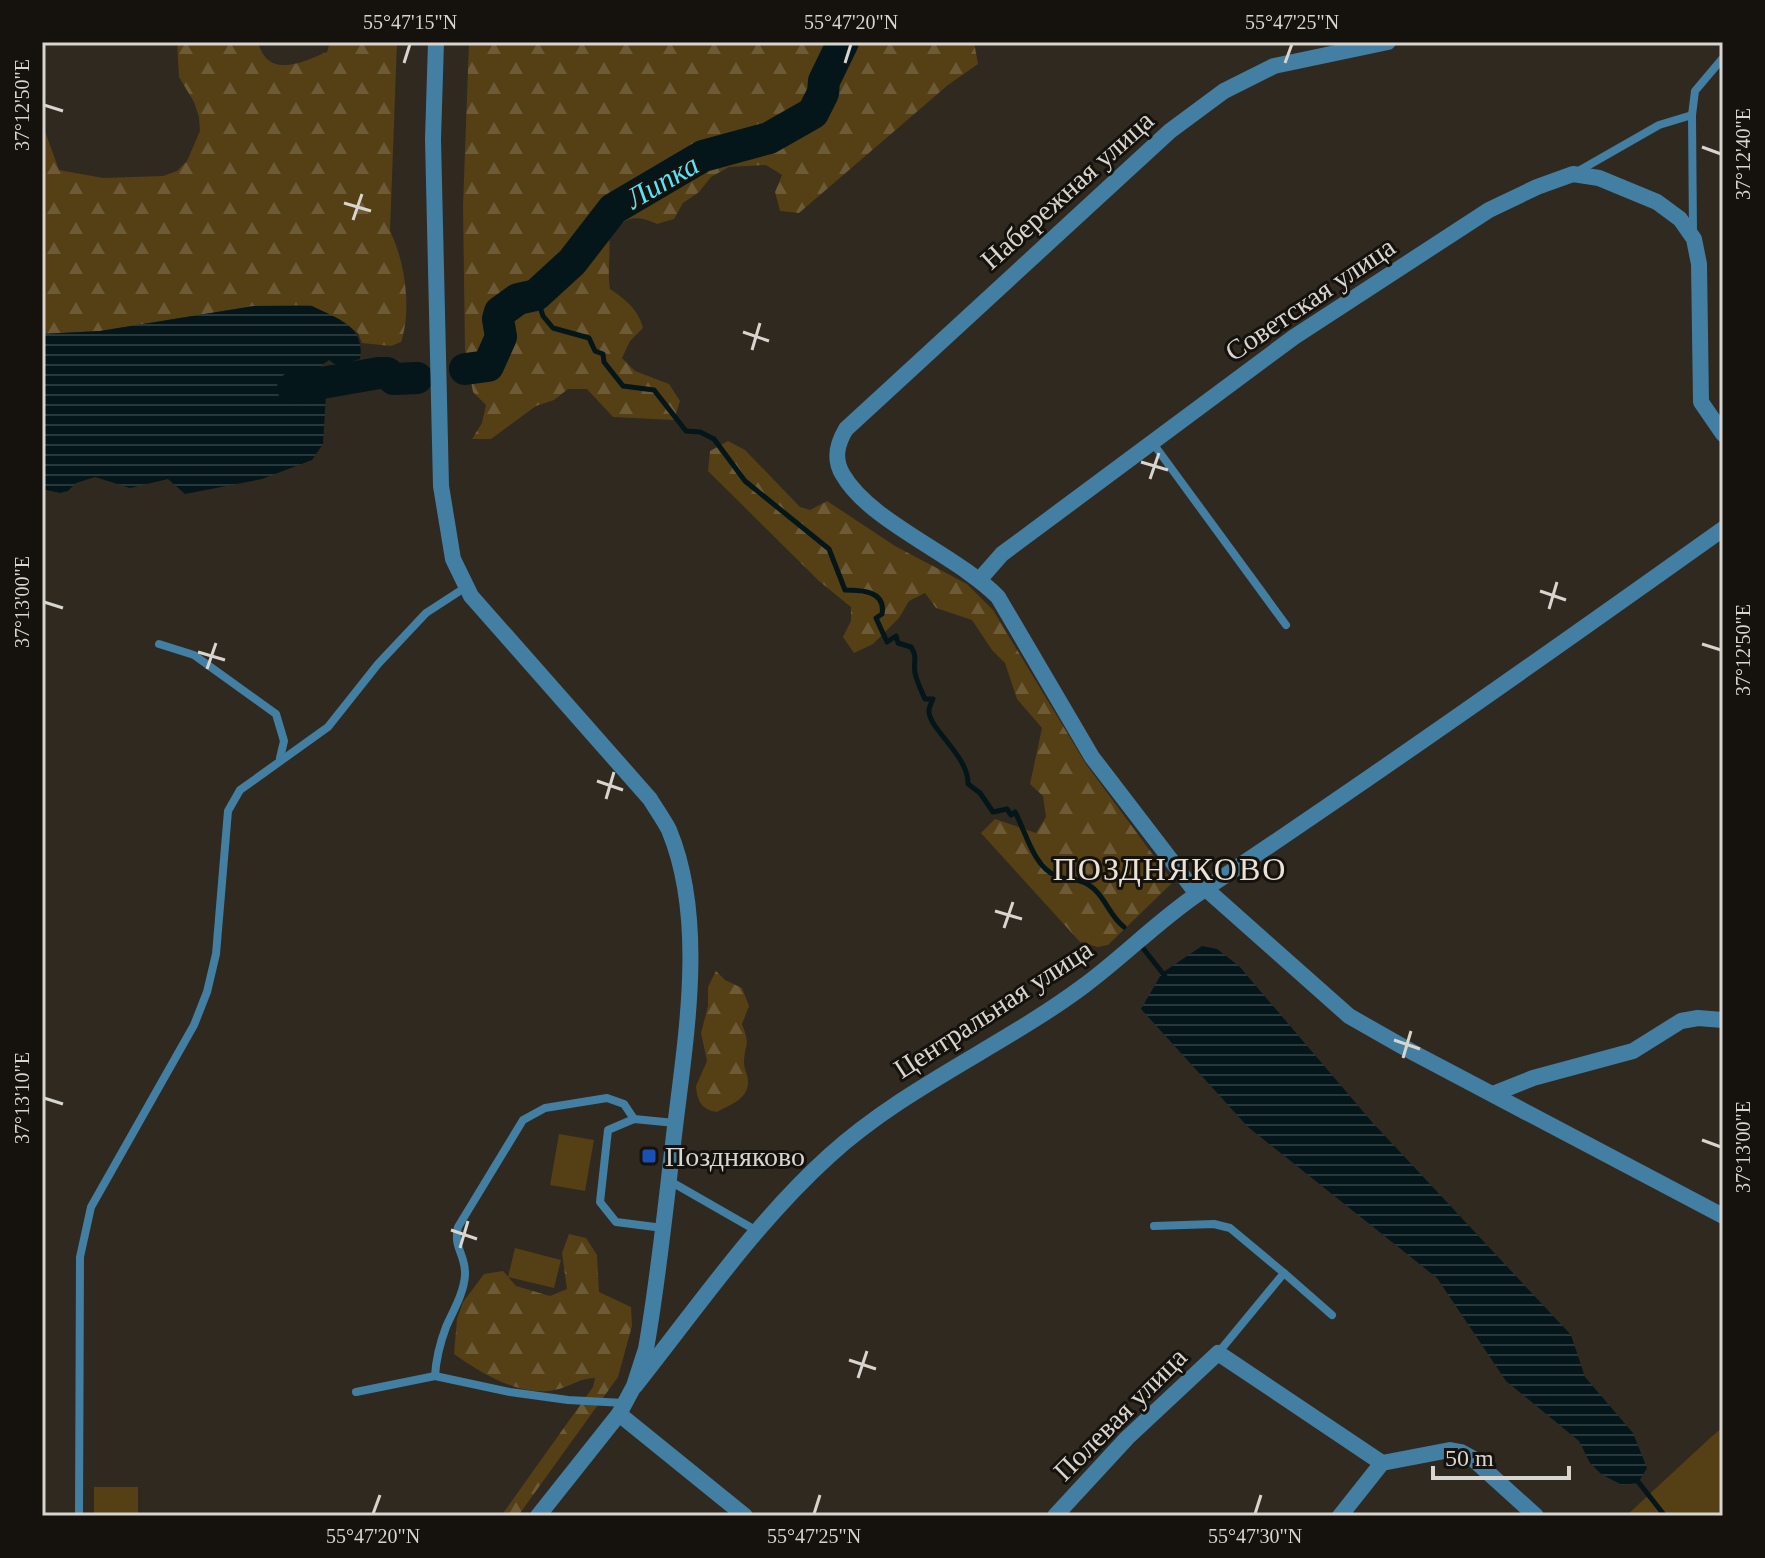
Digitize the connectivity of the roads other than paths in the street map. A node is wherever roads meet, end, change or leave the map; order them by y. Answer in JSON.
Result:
{"nodes":[{"id":1,"x":436,"y":42,"type":"edge"},
{"id":2,"x":1388,"y":42,"type":"edge"},
{"id":3,"x":1722,"y":59,"type":"edge"},
{"id":4,"x":1692,"y":115,"type":"junction"},
{"id":5,"x":1573,"y":174,"type":"junction"},
{"id":6,"x":1694,"y":239,"type":"junction"},
{"id":7,"x":1723,"y":434,"type":"edge"},
{"id":8,"x":1152,"y":442,"type":"junction"},
{"id":9,"x":1723,"y":529,"type":"edge"},
{"id":10,"x":980,"y":579,"type":"junction"},
{"id":11,"x":466,"y":587,"type":"junction"},
{"id":12,"x":1286,"y":625,"type":"dead end"},
{"id":13,"x":159,"y":644,"type":"dead end"},
{"id":14,"x":279,"y":759,"type":"junction"},
{"id":15,"x":1201,"y":891,"type":"junction"},
{"id":16,"x":1723,"y":1020,"type":"edge"},
{"id":17,"x":1493,"y":1094,"type":"junction"},
{"id":18,"x":634,"y":1119,"type":"junction"},
{"id":19,"x":675,"y":1123,"type":"junction"},
{"id":20,"x":668,"y":1180,"type":"junction"},
{"id":21,"x":1723,"y":1216,"type":"edge"},
{"id":22,"x":1154,"y":1226,"type":"dead end"},
{"id":23,"x":663,"y":1228,"type":"junction"},
{"id":24,"x":758,"y":1232,"type":"junction"},
{"id":25,"x":1284,"y":1273,"type":"junction"},
{"id":26,"x":1332,"y":1315,"type":"dead end"},
{"id":27,"x":1218,"y":1353,"type":"junction"},
{"id":28,"x":435,"y":1376,"type":"junction"},
{"id":29,"x":634,"y":1386,"type":"junction"},
{"id":30,"x":356,"y":1392,"type":"dead end"},
{"id":31,"x":622,"y":1408,"type":"junction"},
{"id":32,"x":1382,"y":1463,"type":"junction"},
{"id":33,"x":79,"y":1516,"type":"edge"},
{"id":34,"x":538,"y":1516,"type":"edge"},
{"id":35,"x":745,"y":1516,"type":"edge"},
{"id":36,"x":1055,"y":1516,"type":"edge"},
{"id":37,"x":1340,"y":1516,"type":"edge"},
{"id":38,"x":1536,"y":1516,"type":"edge"}],
"edges":[{"from":1,"to":11,"type":"street"},
{"from":2,"to":10,"type":"street","name":"Набережная улица"},
{"from":3,"to":4,"type":"lane"},
{"from":4,"to":5,"type":"lane"},
{"from":4,"to":6,"type":"lane"},
{"from":5,"to":6,"type":"street"},
{"from":5,"to":8,"type":"street","name":"Советская улица"},
{"from":6,"to":7,"type":"street"},
{"from":8,"to":10,"type":"street","name":"Советская улица"},
{"from":8,"to":12,"type":"lane"},
{"from":9,"to":15,"type":"street","name":"Центральная улица"},
{"from":10,"to":15,"type":"street"},
{"from":11,"to":14,"type":"lane"},
{"from":11,"to":19,"type":"street"},
{"from":13,"to":14,"type":"lane"},
{"from":14,"to":33,"type":"lane"},
{"from":15,"to":17,"type":"street"},
{"from":15,"to":24,"type":"street","name":"Центральная улица"},
{"from":16,"to":17,"type":"street"},
{"from":17,"to":21,"type":"street"},
{"from":18,"to":19,"type":"lane"},
{"from":18,"to":23,"type":"lane"},
{"from":18,"to":28,"type":"lane"},
{"from":19,"to":20,"type":"street"},
{"from":20,"to":23,"type":"street"},
{"from":20,"to":24,"type":"lane"},
{"from":22,"to":25,"type":"lane"},
{"from":23,"to":29,"type":"street"},
{"from":24,"to":29,"type":"street","name":"Центральная улица"},
{"from":25,"to":26,"type":"lane"},
{"from":25,"to":27,"type":"lane"},
{"from":27,"to":32,"type":"street","name":"Полевая улица"},
{"from":27,"to":36,"type":"street","name":"Полевая улица"},
{"from":28,"to":30,"type":"lane"},
{"from":28,"to":31,"type":"lane"},
{"from":29,"to":31,"type":"street","name":"Центральная улица"},
{"from":31,"to":34,"type":"street","name":"Центральная улица"},
{"from":31,"to":35,"type":"street"},
{"from":32,"to":37,"type":"street"},
{"from":32,"to":38,"type":"street"}]}
